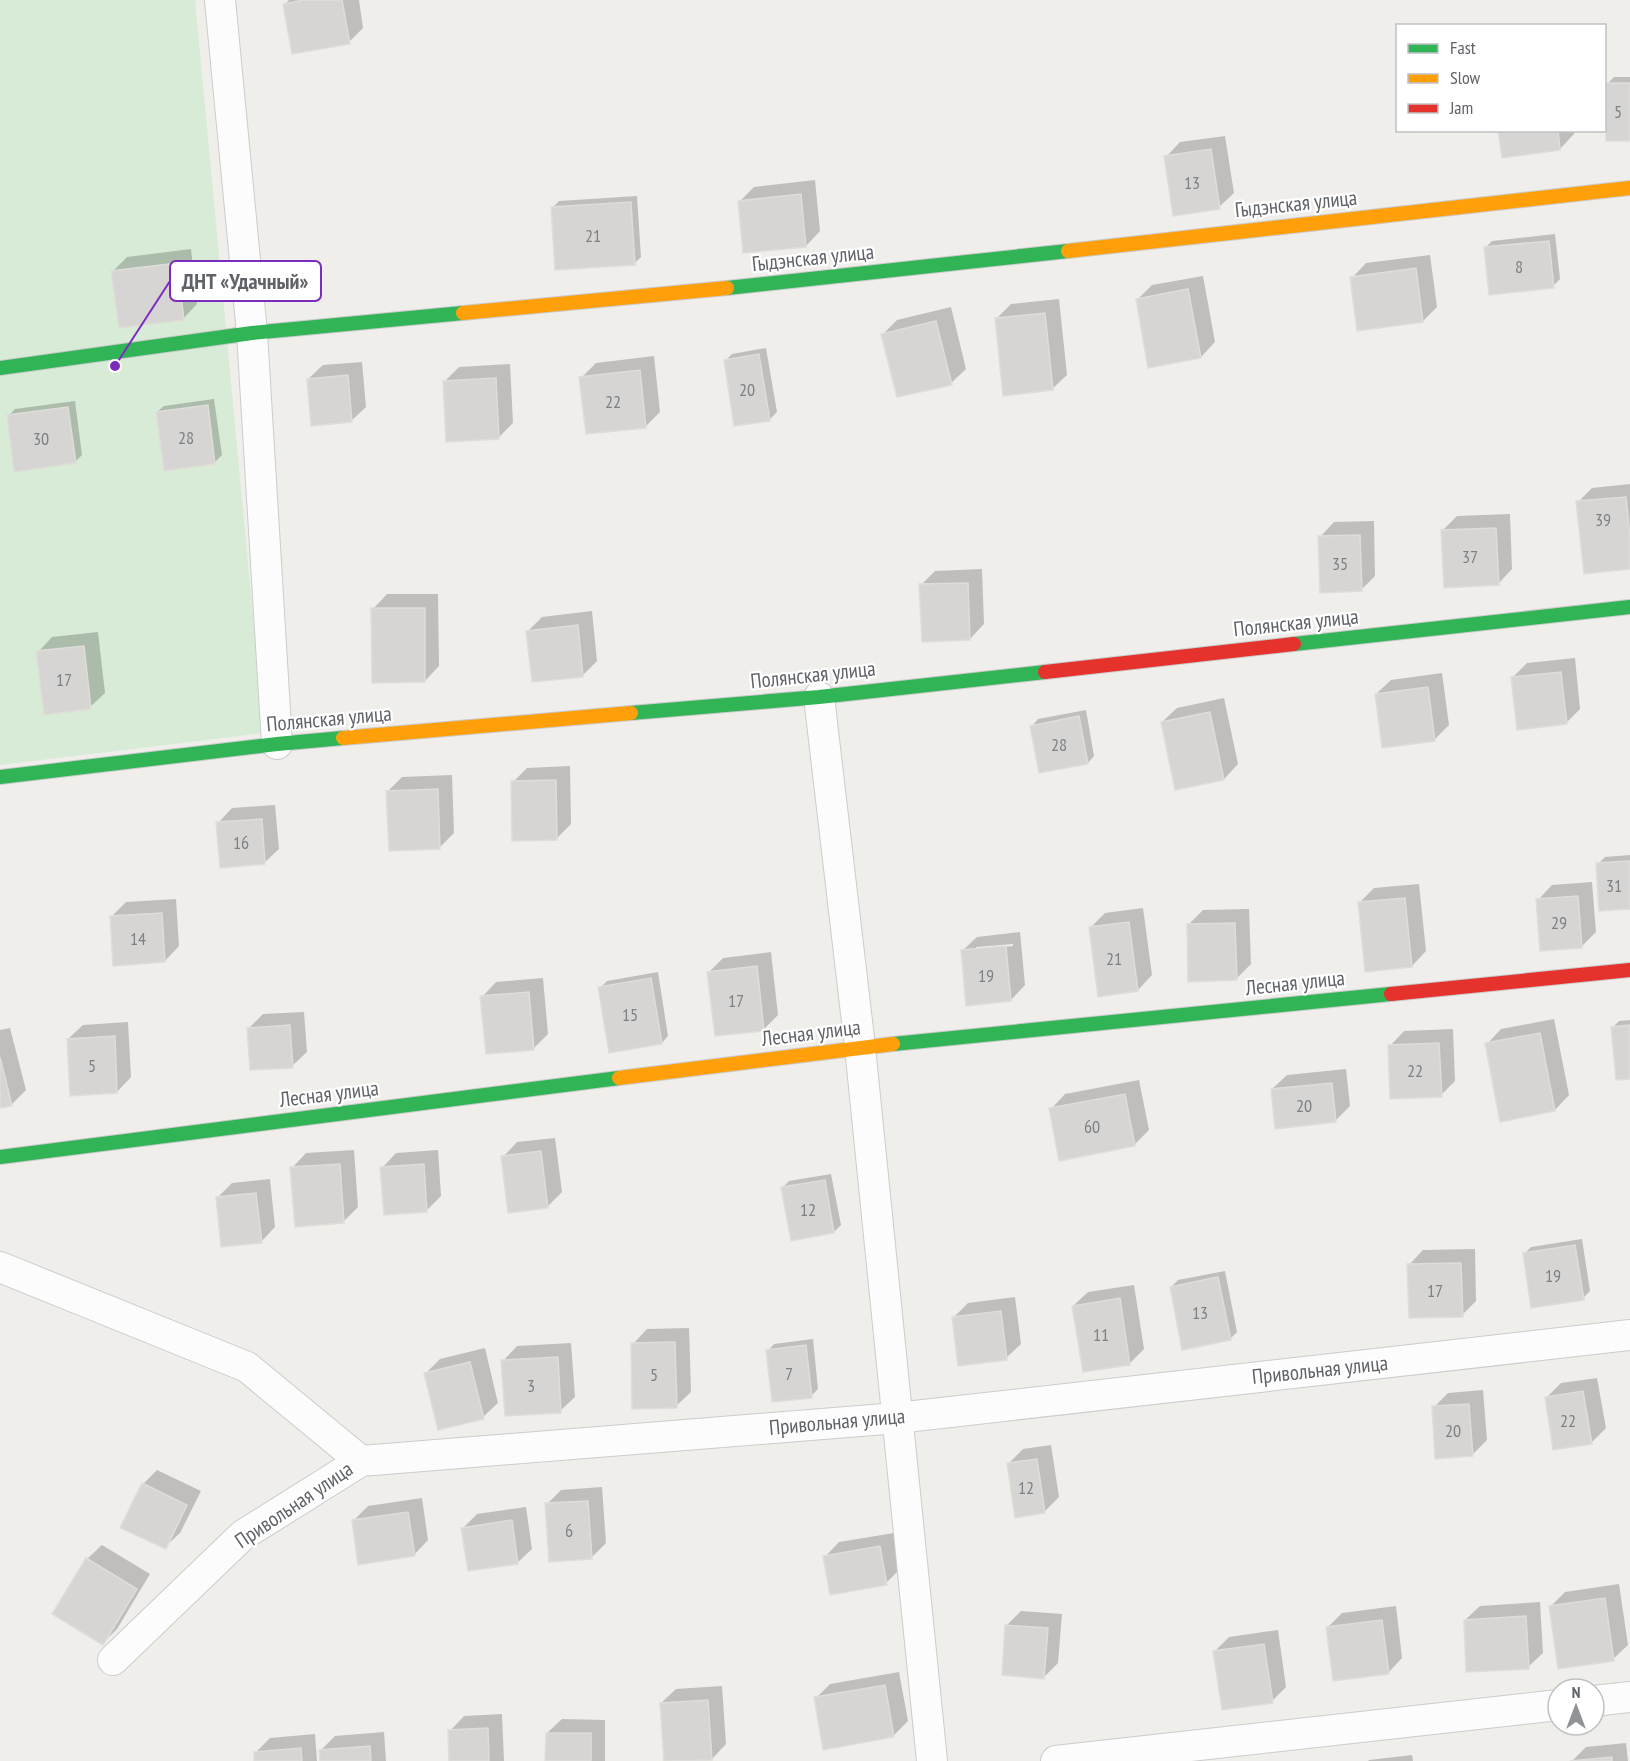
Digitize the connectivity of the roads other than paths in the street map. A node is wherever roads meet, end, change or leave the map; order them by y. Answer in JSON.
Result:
{"nodes":[{"id":1,"x":220,"y":0,"type":"edge"},
{"id":2,"x":1630,"y":188,"type":"edge"},
{"id":3,"x":252,"y":333,"type":"junction"},
{"id":4,"x":0,"y":368,"type":"edge"},
{"id":5,"x":1630,"y":607,"type":"edge"},
{"id":6,"x":819,"y":697,"type":"junction"},
{"id":7,"x":277,"y":744,"type":"junction"},
{"id":8,"x":0,"y":777,"type":"edge"},
{"id":9,"x":1630,"y":970,"type":"edge"},
{"id":10,"x":860,"y":1047,"type":"junction"},
{"id":11,"x":0,"y":1156,"type":"edge"},
{"id":12,"x":0,"y":1267,"type":"edge"},
{"id":13,"x":1630,"y":1335,"type":"edge"},
{"id":14,"x":897,"y":1418,"type":"junction"},
{"id":15,"x":361,"y":1461,"type":"junction"},
{"id":16,"x":113,"y":1660,"type":"dead end"},
{"id":17,"x":1630,"y":1697,"type":"edge"},
{"id":18,"x":1606,"y":1700,"type":"edge"},
{"id":19,"x":1546,"y":1706,"type":"edge"},
{"id":20,"x":932,"y":1761,"type":"edge"},
{"id":21,"x":1056,"y":1761,"type":"edge"}],
"edges":[{"from":1,"to":3,"type":"street"},
{"from":2,"to":3,"type":"street","name":"Гыдэнская улица"},
{"from":3,"to":4,"type":"street","name":"Гыдэнская улица"},
{"from":3,"to":7,"type":"street"},
{"from":5,"to":6,"type":"street","name":"Полянская улица"},
{"from":6,"to":7,"type":"street","name":"Полянская улица"},
{"from":6,"to":10,"type":"street"},
{"from":7,"to":8,"type":"street","name":"Полянская улица"},
{"from":9,"to":10,"type":"street","name":"Лесная улица"},
{"from":10,"to":11,"type":"street","name":"Лесная улица"},
{"from":10,"to":14,"type":"street"},
{"from":12,"to":15,"type":"street"},
{"from":13,"to":14,"type":"street","name":"Привольная улица"},
{"from":14,"to":15,"type":"street","name":"Привольная улица"},
{"from":14,"to":20,"type":"street"},
{"from":15,"to":16,"type":"street","name":"Привольная улица"},
{"from":17,"to":18,"type":"street"},
{"from":19,"to":21,"type":"street"}]}
